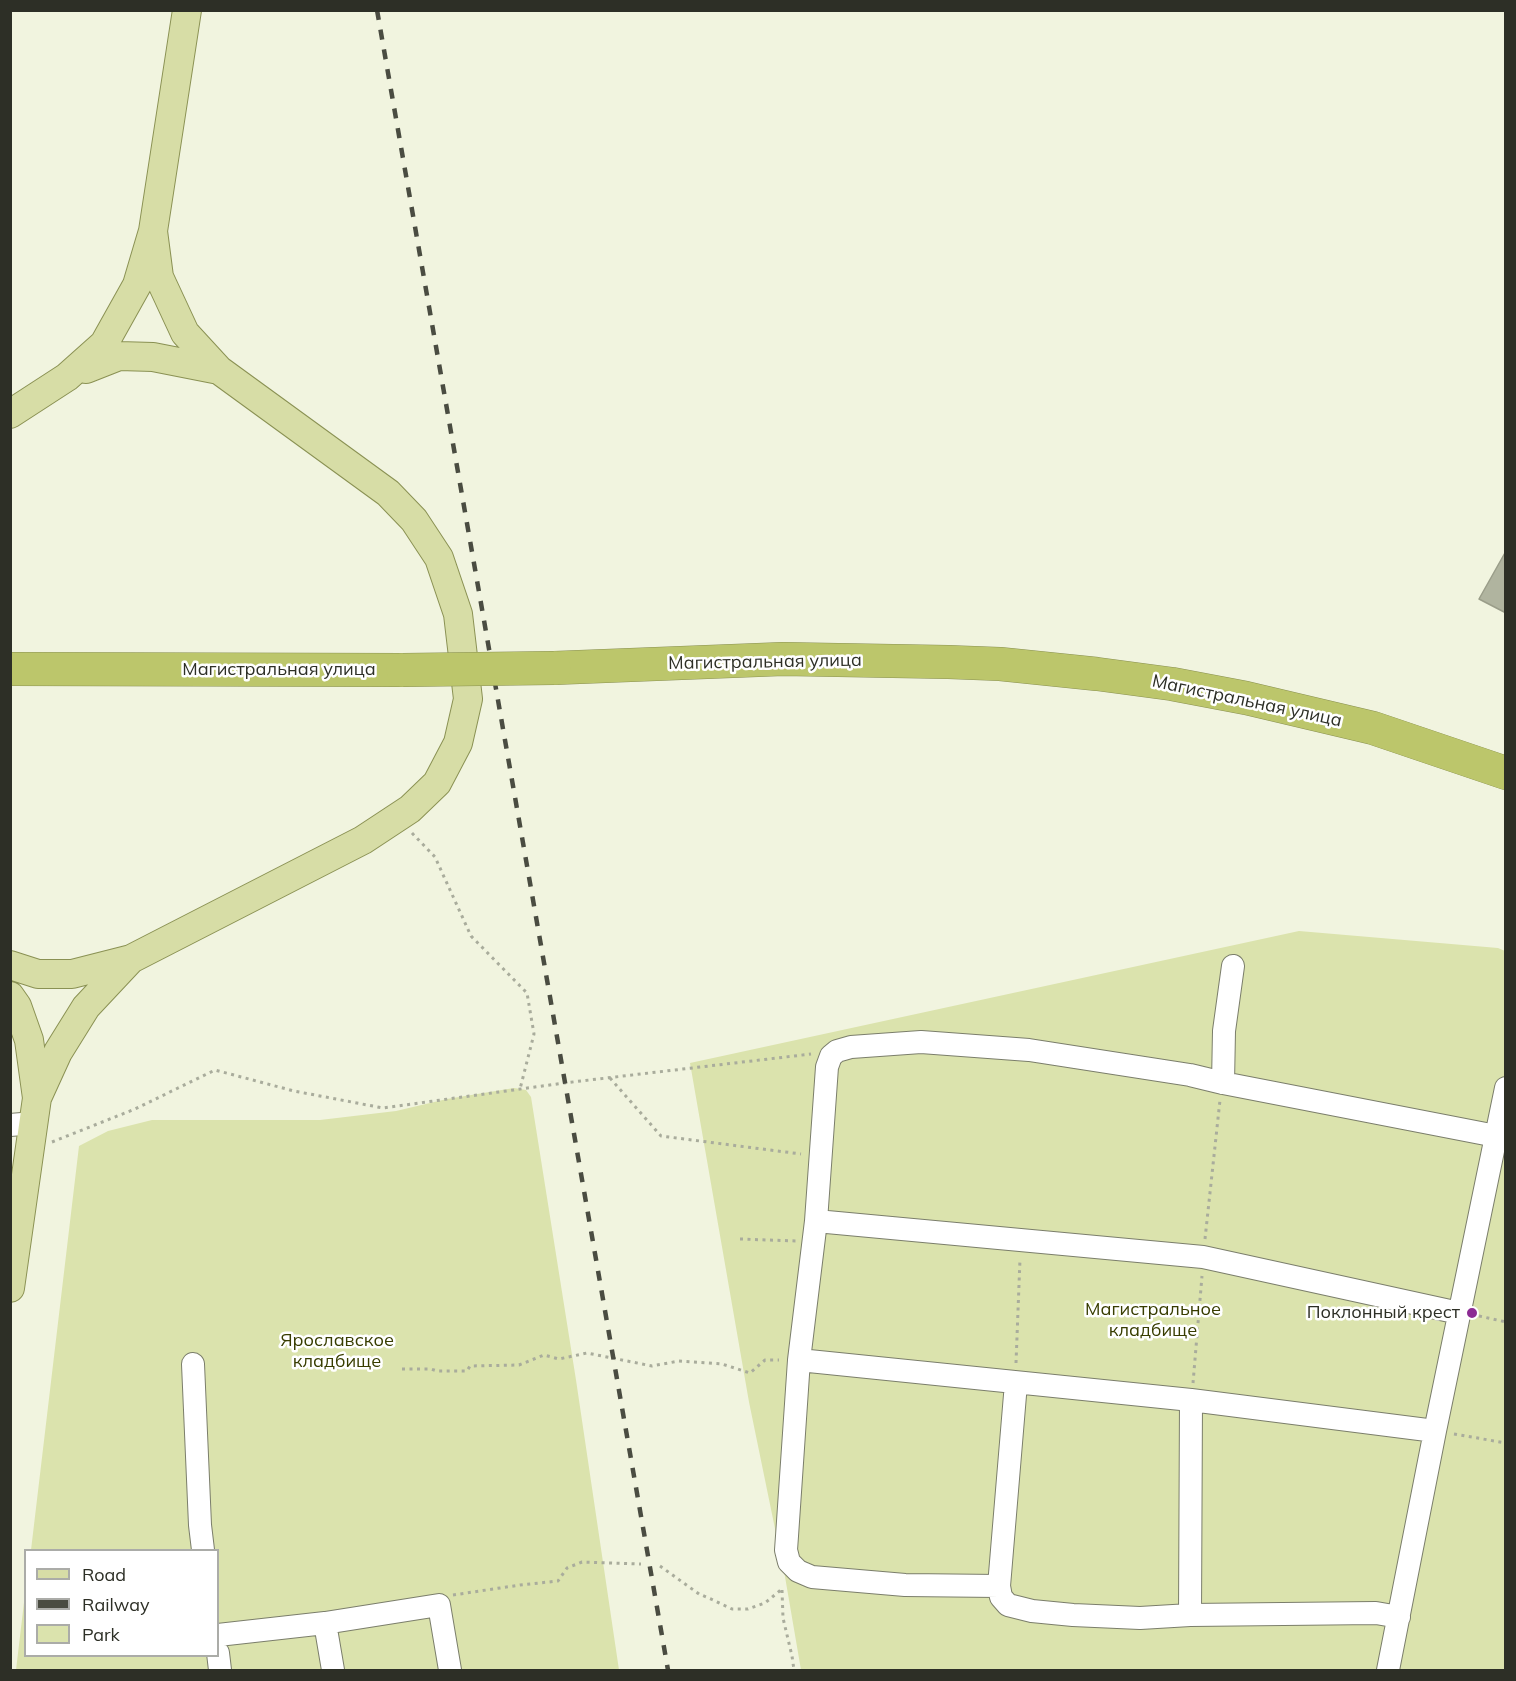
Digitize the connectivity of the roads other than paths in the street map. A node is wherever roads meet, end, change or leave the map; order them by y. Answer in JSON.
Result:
{"nodes":[{"id":1,"x":187,"y":10,"type":"edge"},
{"id":2,"x":153,"y":231,"type":"junction"},
{"id":3,"x":219,"y":370,"type":"junction"},
{"id":4,"x":67,"y":377,"type":"junction"},
{"id":5,"x":10,"y":414,"type":"edge"},
{"id":6,"x":10,"y":669,"type":"edge"},
{"id":7,"x":1506,"y":773,"type":"edge"},
{"id":8,"x":131,"y":959,"type":"junction"},
{"id":9,"x":10,"y":965,"type":"edge"},
{"id":10,"x":1233,"y":966,"type":"dead end"},
{"id":11,"x":10,"y":996,"type":"edge"},
{"id":12,"x":1223,"y":1083,"type":"junction"},
{"id":13,"x":1506,"y":1088,"type":"edge"},
{"id":14,"x":33,"y":1122,"type":"edge"},
{"id":15,"x":1496,"y":1136,"type":"junction"},
{"id":16,"x":814,"y":1232,"type":"junction"},
{"id":17,"x":10,"y":1288,"type":"edge"},
{"id":18,"x":1459,"y":1313,"type":"junction"},
{"id":19,"x":799,"y":1360,"type":"junction"},
{"id":20,"x":193,"y":1364,"type":"dead end"},
{"id":21,"x":1016,"y":1383,"type":"junction"},
{"id":22,"x":1191,"y":1400,"type":"junction"},
{"id":23,"x":1435,"y":1431,"type":"junction"},
{"id":24,"x":203,"y":1549,"type":"edge"},
{"id":25,"x":999,"y":1586,"type":"junction"},
{"id":26,"x":1190,"y":1615,"type":"junction"},
{"id":27,"x":1399,"y":1617,"type":"junction"},
{"id":28,"x":325,"y":1623,"type":"junction"},
{"id":29,"x":219,"y":1635,"type":"edge"},
{"id":30,"x":333,"y":1671,"type":"edge"},
{"id":31,"x":450,"y":1671,"type":"edge"},
{"id":32,"x":1388,"y":1671,"type":"edge"}],
"edges":[{"from":1,"to":2,"type":"main road"},
{"from":2,"to":3,"type":"main road"},
{"from":2,"to":4,"type":"main road"},
{"from":3,"to":4,"type":"main road"},
{"from":3,"to":8,"type":"main road"},
{"from":4,"to":5,"type":"main road"},
{"from":6,"to":7,"type":"highway","name":"Магистральная улица","bridge":true},
{"from":8,"to":9,"type":"main road"},
{"from":8,"to":14,"type":"main road"},
{"from":10,"to":12,"type":"lane"},
{"from":11,"to":14,"type":"main road"},
{"from":12,"to":15,"type":"lane"},
{"from":12,"to":16,"type":"lane"},
{"from":13,"to":15,"type":"lane"},
{"from":14,"to":17,"type":"main road"},
{"from":15,"to":18,"type":"lane"},
{"from":16,"to":18,"type":"lane"},
{"from":16,"to":19,"type":"lane"},
{"from":18,"to":23,"type":"lane"},
{"from":19,"to":21,"type":"lane"},
{"from":19,"to":25,"type":"lane"},
{"from":20,"to":24,"type":"lane"},
{"from":21,"to":22,"type":"lane"},
{"from":21,"to":25,"type":"lane"},
{"from":22,"to":23,"type":"lane"},
{"from":22,"to":26,"type":"lane"},
{"from":23,"to":27,"type":"lane"},
{"from":25,"to":26,"type":"lane"},
{"from":26,"to":27,"type":"lane"},
{"from":27,"to":32,"type":"lane"},
{"from":28,"to":29,"type":"lane"},
{"from":28,"to":30,"type":"lane"},
{"from":28,"to":31,"type":"lane"}]}
